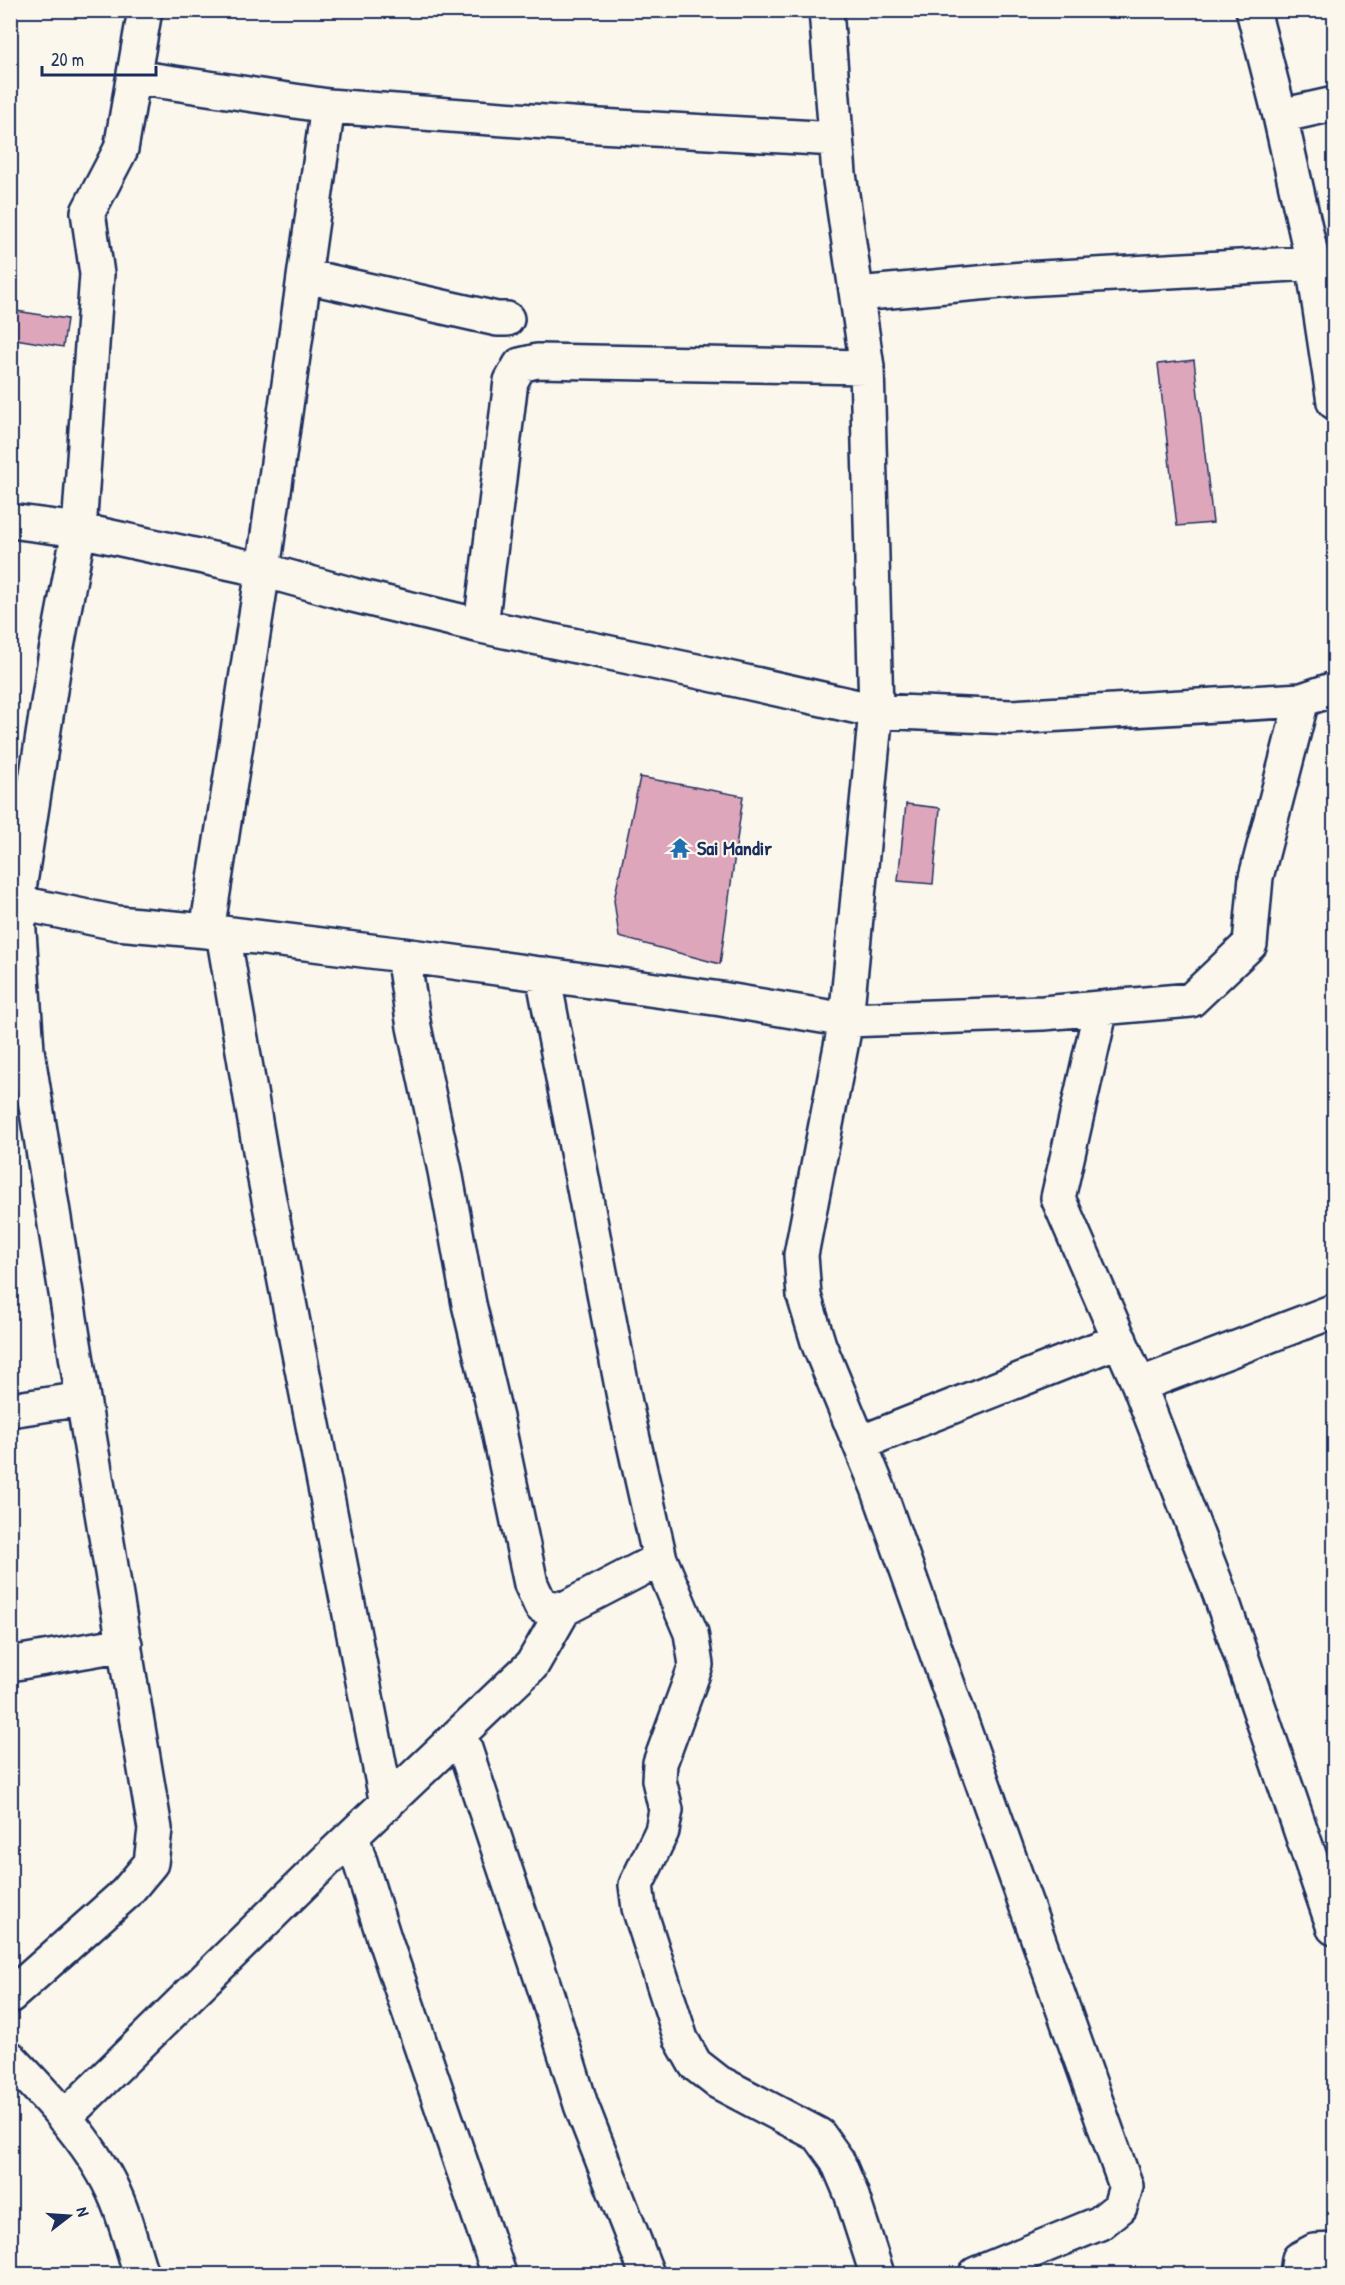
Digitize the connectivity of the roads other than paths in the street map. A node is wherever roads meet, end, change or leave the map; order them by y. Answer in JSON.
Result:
{"nodes":[{"id":1,"x":145,"y":10,"type":"edge"},
{"id":2,"x":826,"y":10,"type":"edge"},
{"id":3,"x":1253,"y":10,"type":"edge"},
{"id":4,"x":134,"y":77,"type":"junction"},
{"id":5,"x":1335,"y":104,"type":"edge"},
{"id":6,"x":328,"y":106,"type":"junction"},
{"id":7,"x":1280,"y":116,"type":"junction"},
{"id":8,"x":836,"y":139,"type":"junction"},
{"id":9,"x":1313,"y":263,"type":"junction"},
{"id":10,"x":305,"y":276,"type":"junction"},
{"id":11,"x":857,"y":294,"type":"junction"},
{"id":12,"x":507,"y":319,"type":"dead end"},
{"id":13,"x":867,"y":367,"type":"junction"},
{"id":14,"x":1335,"y":402,"type":"edge"},
{"id":15,"x":10,"y":521,"type":"edge"},
{"id":16,"x":79,"y":530,"type":"junction"},
{"id":17,"x":263,"y":570,"type":"junction"},
{"id":18,"x":481,"y":626,"type":"junction"},
{"id":19,"x":1335,"y":689,"type":"edge"},
{"id":20,"x":1302,"y":700,"type":"junction"},
{"id":21,"x":876,"y":711,"type":"junction"},
{"id":22,"x":14,"y":902,"type":"edge"},
{"id":23,"x":215,"y":932,"type":"junction"},
{"id":24,"x":403,"y":955,"type":"junction"},
{"id":25,"x":543,"y":974,"type":"junction"},
{"id":26,"x":1101,"y":1008,"type":"junction"},
{"id":27,"x":846,"y":1020,"type":"junction"},
{"id":28,"x":19,"y":1049,"type":"edge"},
{"id":29,"x":1335,"y":1311,"type":"edge"},
{"id":30,"x":1120,"y":1340,"type":"junction"},
{"id":31,"x":1139,"y":1385,"type":"junction"},
{"id":32,"x":83,"y":1399,"type":"junction"},
{"id":33,"x":10,"y":1410,"type":"edge"},
{"id":34,"x":860,"y":1443,"type":"junction"},
{"id":35,"x":660,"y":1558,"type":"junction"},
{"id":36,"x":564,"y":1609,"type":"junction"},
{"id":37,"x":125,"y":1644,"type":"junction"},
{"id":38,"x":10,"y":1664,"type":"edge"},
{"id":39,"x":460,"y":1734,"type":"junction"},
{"id":40,"x":387,"y":1804,"type":"junction"},
{"id":41,"x":352,"y":1836,"type":"junction"},
{"id":42,"x":1335,"y":1928,"type":"edge"},
{"id":43,"x":10,"y":1996,"type":"edge"},
{"id":44,"x":10,"y":2058,"type":"edge"},
{"id":45,"x":64,"y":2118,"type":"junction"},
{"id":46,"x":1335,"y":2250,"type":"edge"},
{"id":47,"x":1041,"y":2262,"type":"edge"},
{"id":48,"x":141,"y":2274,"type":"edge"},
{"id":49,"x":499,"y":2274,"type":"edge"},
{"id":50,"x":647,"y":2274,"type":"edge"},
{"id":51,"x":878,"y":2274,"type":"edge"},
{"id":52,"x":976,"y":2274,"type":"edge"},
{"id":53,"x":1297,"y":2274,"type":"edge"}],
"edges":[{"from":1,"to":4,"type":"street"},
{"from":2,"to":8,"type":"street"},
{"from":3,"to":7,"type":"street"},
{"from":4,"to":6,"type":"street"},
{"from":4,"to":16,"type":"street"},
{"from":5,"to":7,"type":"street"},
{"from":6,"to":8,"type":"street"},
{"from":6,"to":10,"type":"street"},
{"from":7,"to":9,"type":"street"},
{"from":8,"to":11,"type":"street"},
{"from":9,"to":11,"type":"street"},
{"from":9,"to":14,"type":"street"},
{"from":10,"to":12,"type":"street"},
{"from":10,"to":17,"type":"street"},
{"from":11,"to":13,"type":"street"},
{"from":13,"to":18,"type":"street"},
{"from":13,"to":21,"type":"street"},
{"from":15,"to":16,"type":"street"},
{"from":16,"to":17,"type":"street"},
{"from":16,"to":22,"type":"street"},
{"from":17,"to":18,"type":"street"},
{"from":17,"to":23,"type":"street"},
{"from":18,"to":21,"type":"street"},
{"from":19,"to":20,"type":"street"},
{"from":20,"to":21,"type":"street"},
{"from":20,"to":26,"type":"street"},
{"from":21,"to":27,"type":"street"},
{"from":22,"to":23,"type":"street"},
{"from":22,"to":28,"type":"street"},
{"from":23,"to":24,"type":"street"},
{"from":23,"to":40,"type":"street"},
{"from":24,"to":25,"type":"street"},
{"from":24,"to":36,"type":"street"},
{"from":25,"to":27,"type":"street"},
{"from":25,"to":35,"type":"street"},
{"from":26,"to":27,"type":"street"},
{"from":26,"to":30,"type":"street"},
{"from":27,"to":34,"type":"street"},
{"from":28,"to":32,"type":"street"},
{"from":29,"to":31,"type":"street"},
{"from":30,"to":31,"type":"street"},
{"from":30,"to":34,"type":"street"},
{"from":31,"to":42,"type":"street"},
{"from":32,"to":33,"type":"street"},
{"from":32,"to":37,"type":"street"},
{"from":34,"to":47,"type":"street"},
{"from":35,"to":36,"type":"street"},
{"from":35,"to":51,"type":"street"},
{"from":36,"to":39,"type":"street"},
{"from":37,"to":38,"type":"street"},
{"from":37,"to":43,"type":"street"},
{"from":39,"to":40,"type":"street"},
{"from":39,"to":50,"type":"street"},
{"from":40,"to":41,"type":"street"},
{"from":41,"to":45,"type":"street"},
{"from":41,"to":49,"type":"street"},
{"from":44,"to":45,"type":"street"},
{"from":45,"to":48,"type":"street"},
{"from":46,"to":53,"type":"street"},
{"from":47,"to":52,"type":"street"}]}
